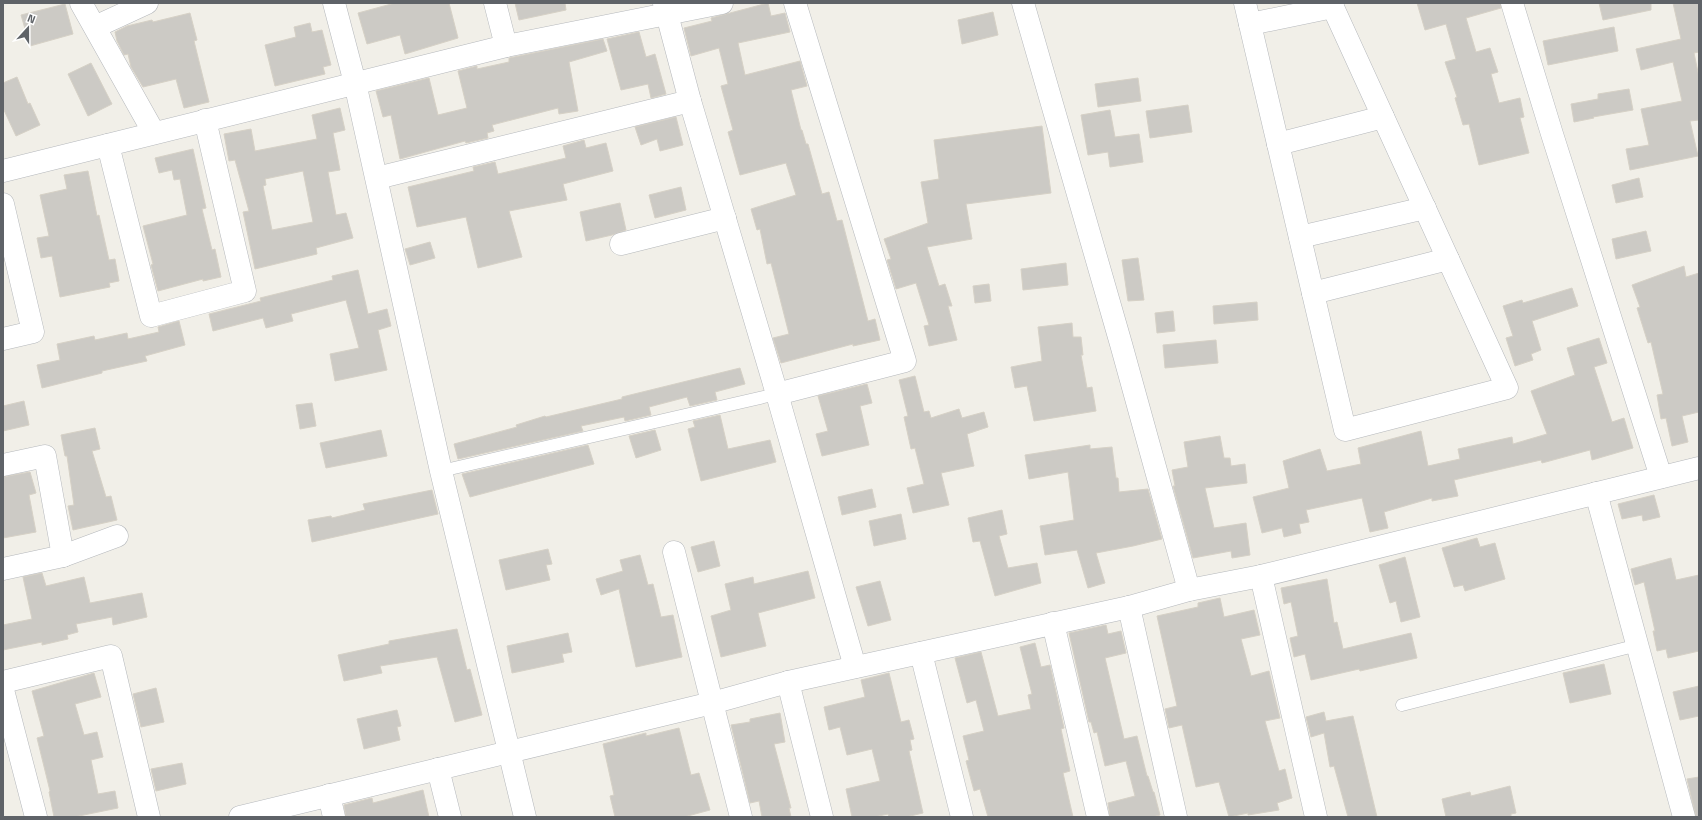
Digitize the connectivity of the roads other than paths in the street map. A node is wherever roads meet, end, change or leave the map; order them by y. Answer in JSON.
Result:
{"nodes":[{"id":1,"x":81,"y":3,"type":"edge"},
{"id":2,"x":147,"y":3,"type":"edge"},
{"id":3,"x":334,"y":3,"type":"edge"},
{"id":4,"x":495,"y":3,"type":"edge"},
{"id":5,"x":722,"y":3,"type":"edge"},
{"id":6,"x":794,"y":3,"type":"edge"},
{"id":7,"x":1023,"y":3,"type":"edge"},
{"id":8,"x":1245,"y":3,"type":"edge"},
{"id":9,"x":1512,"y":3,"type":"edge"},
{"id":10,"x":1332,"y":5,"type":"edge"},
{"id":11,"x":665,"y":9,"type":"edge"},
{"id":12,"x":1250,"y":24,"type":"junction"},
{"id":13,"x":95,"y":27,"type":"junction"},
{"id":14,"x":506,"y":46,"type":"junction"},
{"id":15,"x":355,"y":83,"type":"junction"},
{"id":16,"x":690,"y":101,"type":"junction"},
{"id":17,"x":1383,"y":117,"type":"junction"},
{"id":18,"x":205,"y":120,"type":"junction"},
{"id":19,"x":154,"y":133,"type":"junction"},
{"id":20,"x":1278,"y":144,"type":"junction"},
{"id":21,"x":108,"y":145,"type":"junction"},
{"id":22,"x":3,"y":171,"type":"edge"},
{"id":23,"x":377,"y":178,"type":"junction"},
{"id":24,"x":3,"y":204,"type":"edge"},
{"id":25,"x":1425,"y":208,"type":"junction"},
{"id":26,"x":724,"y":218,"type":"junction"},
{"id":27,"x":1300,"y":237,"type":"junction"},
{"id":28,"x":622,"y":244,"type":"dead end"},
{"id":29,"x":1448,"y":259,"type":"junction"},
{"id":30,"x":1313,"y":293,"type":"junction"},
{"id":31,"x":3,"y":339,"type":"edge"},
{"id":32,"x":777,"y":394,"type":"junction"},
{"id":33,"x":3,"y":465,"type":"edge"},
{"id":34,"x":1699,"y":468,"type":"edge"},
{"id":35,"x":441,"y":471,"type":"junction"},
{"id":36,"x":1661,"y":477,"type":"junction"},
{"id":37,"x":1596,"y":493,"type":"junction"},
{"id":38,"x":117,"y":536,"type":"dead end"},
{"id":39,"x":674,"y":552,"type":"dead end"},
{"id":40,"x":63,"y":556,"type":"junction"},
{"id":41,"x":3,"y":569,"type":"edge"},
{"id":42,"x":1261,"y":576,"type":"junction"},
{"id":43,"x":1189,"y":590,"type":"junction"},
{"id":44,"x":1129,"y":607,"type":"junction"},
{"id":45,"x":1053,"y":623,"type":"junction"},
{"id":46,"x":1638,"y":645,"type":"junction"},
{"id":47,"x":921,"y":653,"type":"junction"},
{"id":48,"x":855,"y":667,"type":"junction"},
{"id":49,"x":3,"y":682,"type":"edge"},
{"id":50,"x":788,"y":682,"type":"junction"},
{"id":51,"x":3,"y":690,"type":"edge"},
{"id":52,"x":712,"y":703,"type":"junction"},
{"id":53,"x":1402,"y":705,"type":"dead end"},
{"id":54,"x":510,"y":751,"type":"junction"},
{"id":55,"x":438,"y":769,"type":"junction"},
{"id":56,"x":329,"y":795,"type":"junction"},
{"id":57,"x":1680,"y":816,"type":"edge"},
{"id":58,"x":36,"y":817,"type":"edge"},
{"id":59,"x":149,"y":817,"type":"edge"},
{"id":60,"x":240,"y":817,"type":"edge"},
{"id":61,"x":334,"y":817,"type":"edge"},
{"id":62,"x":450,"y":817,"type":"edge"},
{"id":63,"x":525,"y":817,"type":"edge"},
{"id":64,"x":741,"y":817,"type":"edge"},
{"id":65,"x":822,"y":817,"type":"edge"},
{"id":66,"x":962,"y":817,"type":"edge"},
{"id":67,"x":1098,"y":817,"type":"edge"},
{"id":68,"x":1176,"y":817,"type":"edge"},
{"id":69,"x":1316,"y":817,"type":"edge"}],
"edges":[{"from":1,"to":13,"type":"street"},
{"from":2,"to":13,"type":"street"},
{"from":3,"to":15,"type":"street"},
{"from":4,"to":14,"type":"street"},
{"from":5,"to":11,"type":"street"},
{"from":6,"to":32,"type":"street"},
{"from":7,"to":43,"type":"street"},
{"from":8,"to":12,"type":"street"},
{"from":9,"to":36,"type":"street"},
{"from":10,"to":12,"type":"street"},
{"from":10,"to":17,"type":"street"},
{"from":11,"to":14,"type":"street"},
{"from":11,"to":16,"type":"street"},
{"from":12,"to":20,"type":"street"},
{"from":13,"to":19,"type":"street"},
{"from":14,"to":15,"type":"street"},
{"from":15,"to":18,"type":"street"},
{"from":15,"to":23,"type":"street"},
{"from":16,"to":23,"type":"street"},
{"from":16,"to":26,"type":"street"},
{"from":17,"to":20,"type":"street"},
{"from":17,"to":25,"type":"street"},
{"from":18,"to":19,"type":"street"},
{"from":18,"to":21,"type":"street"},
{"from":19,"to":21,"type":"street"},
{"from":20,"to":27,"type":"street"},
{"from":21,"to":22,"type":"street"},
{"from":23,"to":35,"type":"street"},
{"from":24,"to":31,"type":"street"},
{"from":25,"to":27,"type":"street"},
{"from":25,"to":29,"type":"street"},
{"from":26,"to":28,"type":"street"},
{"from":26,"to":32,"type":"street"},
{"from":27,"to":30,"type":"street"},
{"from":29,"to":30,"type":"street"},
{"from":29,"to":30,"type":"street"},
{"from":32,"to":35,"type":"lane"},
{"from":32,"to":48,"type":"street"},
{"from":33,"to":40,"type":"street"},
{"from":34,"to":36,"type":"street"},
{"from":35,"to":54,"type":"street"},
{"from":36,"to":37,"type":"street"},
{"from":37,"to":42,"type":"street"},
{"from":37,"to":46,"type":"street"},
{"from":38,"to":40,"type":"street"},
{"from":39,"to":52,"type":"street"},
{"from":40,"to":41,"type":"street"},
{"from":42,"to":43,"type":"street"},
{"from":42,"to":69,"type":"street"},
{"from":43,"to":44,"type":"street"},
{"from":44,"to":45,"type":"street"},
{"from":44,"to":68,"type":"street"},
{"from":45,"to":47,"type":"street"},
{"from":45,"to":67,"type":"street"},
{"from":46,"to":53,"type":"lane"},
{"from":46,"to":57,"type":"street"},
{"from":47,"to":48,"type":"street"},
{"from":47,"to":66,"type":"street"},
{"from":48,"to":50,"type":"street"},
{"from":49,"to":59,"type":"street"},
{"from":50,"to":52,"type":"street"},
{"from":50,"to":65,"type":"street"},
{"from":51,"to":58,"type":"street"},
{"from":52,"to":54,"type":"street"},
{"from":52,"to":64,"type":"street"},
{"from":54,"to":55,"type":"street"},
{"from":54,"to":63,"type":"street"},
{"from":55,"to":56,"type":"street"},
{"from":55,"to":62,"type":"street"},
{"from":56,"to":60,"type":"street"},
{"from":56,"to":61,"type":"street"}]}
